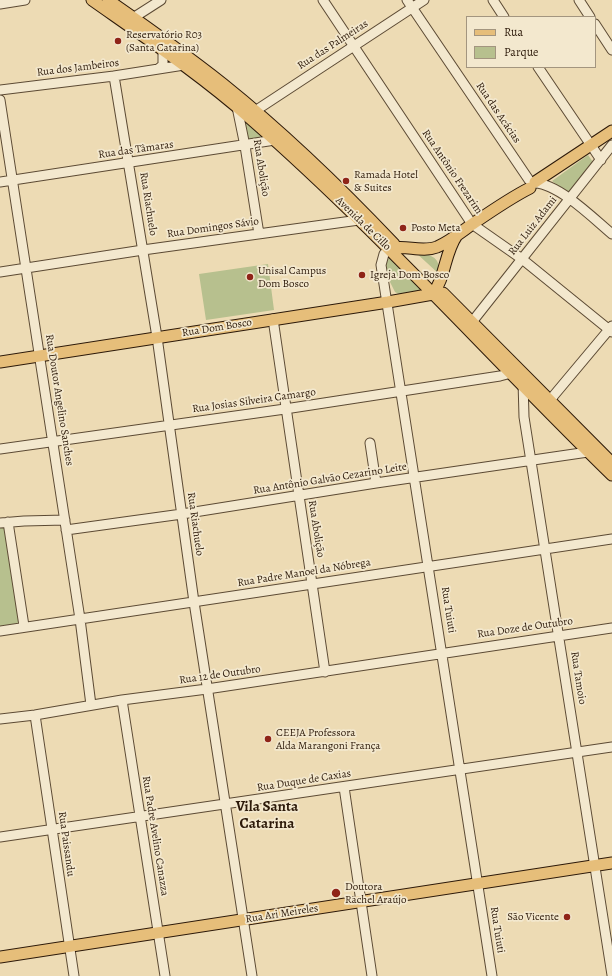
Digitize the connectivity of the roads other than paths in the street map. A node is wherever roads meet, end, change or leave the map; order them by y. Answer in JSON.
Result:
{"nodes":[{"id":1,"x":26,"y":0,"type":"edge"},
{"id":2,"x":92,"y":0,"type":"edge"},
{"id":3,"x":108,"y":0,"type":"edge"},
{"id":4,"x":323,"y":0,"type":"edge"},
{"id":5,"x":424,"y":0,"type":"edge"},
{"id":6,"x":493,"y":0,"type":"edge"},
{"id":7,"x":579,"y":0,"type":"edge"},
{"id":8,"x":155,"y":2,"type":"edge"},
{"id":9,"x":0,"y":4,"type":"edge"},
{"id":10,"x":409,"y":4,"type":"edge"},
{"id":11,"x":503,"y":16,"type":"edge"},
{"id":12,"x":589,"y":16,"type":"edge"},
{"id":13,"x":133,"y":18,"type":"junction"},
{"id":14,"x":596,"y":26,"type":"edge"},
{"id":15,"x":353,"y":46,"type":"junction"},
{"id":16,"x":163,"y":50,"type":"junction"},
{"id":17,"x":612,"y":50,"type":"edge"},
{"id":18,"x":184,"y":65,"type":"junction"},
{"id":19,"x":539,"y":68,"type":"edge"},
{"id":20,"x":158,"y":69,"type":"junction"},
{"id":21,"x":114,"y":76,"type":"junction"},
{"id":22,"x":0,"y":90,"type":"edge"},
{"id":23,"x":0,"y":100,"type":"edge"},
{"id":24,"x":237,"y":108,"type":"junction"},
{"id":25,"x":255,"y":111,"type":"junction"},
{"id":26,"x":612,"y":131,"type":"edge"},
{"id":27,"x":275,"y":140,"type":"junction"},
{"id":28,"x":590,"y":145,"type":"junction"},
{"id":29,"x":612,"y":145,"type":"edge"},
{"id":30,"x":245,"y":146,"type":"junction"},
{"id":31,"x":601,"y":160,"type":"junction"},
{"id":32,"x":129,"y":163,"type":"junction"},
{"id":33,"x":13,"y":180,"type":"junction"},
{"id":34,"x":0,"y":182,"type":"edge"},
{"id":35,"x":535,"y":182,"type":"junction"},
{"id":36,"x":569,"y":199,"type":"junction"},
{"id":37,"x":359,"y":220,"type":"junction"},
{"id":38,"x":472,"y":224,"type":"junction"},
{"id":39,"x":259,"y":234,"type":"junction"},
{"id":40,"x":612,"y":234,"type":"edge"},
{"id":41,"x":457,"y":235,"type":"junction"},
{"id":42,"x":393,"y":248,"type":"junction"},
{"id":43,"x":420,"y":249,"type":"junction"},
{"id":44,"x":143,"y":250,"type":"junction"},
{"id":45,"x":522,"y":259,"type":"junction"},
{"id":46,"x":25,"y":269,"type":"junction"},
{"id":47,"x":0,"y":272,"type":"edge"},
{"id":48,"x":443,"y":272,"type":"junction"},
{"id":49,"x":436,"y":291,"type":"junction"},
{"id":50,"x":388,"y":302,"type":"junction"},
{"id":51,"x":272,"y":319,"type":"junction"},
{"id":52,"x":472,"y":322,"type":"junction"},
{"id":53,"x":611,"y":329,"type":"edge"},
{"id":54,"x":157,"y":337,"type":"junction"},
{"id":55,"x":40,"y":356,"type":"junction"},
{"id":56,"x":0,"y":362,"type":"edge"},
{"id":57,"x":519,"y":375,"type":"junction"},
{"id":58,"x":401,"y":392,"type":"junction"},
{"id":59,"x":545,"y":402,"type":"junction"},
{"id":60,"x":285,"y":409,"type":"junction"},
{"id":61,"x":524,"y":417,"type":"junction"},
{"id":62,"x":169,"y":425,"type":"junction"},
{"id":63,"x":53,"y":441,"type":"junction"},
{"id":64,"x":370,"y":443,"type":"dead end"},
{"id":65,"x":0,"y":449,"type":"edge"},
{"id":66,"x":592,"y":449,"type":"junction"},
{"id":67,"x":610,"y":456,"type":"edge"},
{"id":68,"x":532,"y":461,"type":"junction"},
{"id":69,"x":612,"y":475,"type":"edge"},
{"id":70,"x":416,"y":478,"type":"junction"},
{"id":71,"x":376,"y":483,"type":"junction"},
{"id":72,"x":298,"y":496,"type":"junction"},
{"id":73,"x":182,"y":514,"type":"junction"},
{"id":74,"x":65,"y":520,"type":"junction"},
{"id":75,"x":4,"y":522,"type":"edge"},
{"id":76,"x":66,"y":530,"type":"junction"},
{"id":77,"x":612,"y":538,"type":"edge"},
{"id":78,"x":545,"y":549,"type":"junction"},
{"id":79,"x":429,"y":566,"type":"junction"},
{"id":80,"x":313,"y":584,"type":"junction"},
{"id":81,"x":194,"y":602,"type":"junction"},
{"id":82,"x":80,"y":620,"type":"junction"},
{"id":83,"x":24,"y":626,"type":"junction"},
{"id":84,"x":612,"y":628,"type":"edge"},
{"id":85,"x":0,"y":631,"type":"edge"},
{"id":86,"x":559,"y":635,"type":"junction"},
{"id":87,"x":442,"y":653,"type":"junction"},
{"id":88,"x":325,"y":672,"type":"junction"},
{"id":89,"x":207,"y":689,"type":"junction"},
{"id":90,"x":122,"y":700,"type":"junction"},
{"id":91,"x":91,"y":705,"type":"junction"},
{"id":92,"x":35,"y":715,"type":"junction"},
{"id":93,"x":0,"y":719,"type":"edge"},
{"id":94,"x":612,"y":747,"type":"edge"},
{"id":95,"x":578,"y":753,"type":"junction"},
{"id":96,"x":460,"y":770,"type":"junction"},
{"id":97,"x":344,"y":787,"type":"junction"},
{"id":98,"x":226,"y":805,"type":"junction"},
{"id":99,"x":140,"y":817,"type":"junction"},
{"id":100,"x":52,"y":830,"type":"junction"},
{"id":101,"x":0,"y":837,"type":"edge"},
{"id":102,"x":612,"y":864,"type":"edge"},
{"id":103,"x":594,"y":866,"type":"junction"},
{"id":104,"x":478,"y":883,"type":"junction"},
{"id":105,"x":361,"y":901,"type":"junction"},
{"id":106,"x":244,"y":920,"type":"junction"},
{"id":107,"x":158,"y":933,"type":"junction"},
{"id":108,"x":69,"y":946,"type":"junction"},
{"id":109,"x":0,"y":957,"type":"edge"},
{"id":110,"x":612,"y":975,"type":"edge"},
{"id":111,"x":74,"y":976,"type":"edge"},
{"id":112,"x":165,"y":976,"type":"edge"},
{"id":113,"x":252,"y":976,"type":"edge"},
{"id":114,"x":372,"y":976,"type":"edge"},
{"id":115,"x":492,"y":976,"type":"edge"}],
"edges":[{"from":1,"to":9,"type":"street"},
{"from":2,"to":16,"type":"main road","name":"Avenida de Cillo"},
{"from":3,"to":13,"type":"main road","name":"Avenida de Cillo"},
{"from":4,"to":15,"type":"street","name":"Rua Antônio Frezarim"},
{"from":5,"to":10,"type":"street","name":"Rua das Palmeiras"},
{"from":6,"to":11,"type":"street"},
{"from":7,"to":12,"type":"street"},
{"from":8,"to":13,"type":"street"},
{"from":10,"to":15,"type":"street","name":"Rua das Palmeiras"},
{"from":10,"to":35,"type":"street","name":"Rua das Acácias"},
{"from":13,"to":25,"type":"main road","name":"Avenida de Cillo"},
{"from":14,"to":17,"type":"street"},
{"from":15,"to":25,"type":"street","name":"Rua das Palmeiras"},
{"from":15,"to":38,"type":"street","name":"Rua Antônio Frezarim"},
{"from":16,"to":18,"type":"main road","name":"Avenida de Cillo"},
{"from":16,"to":20,"type":"street"},
{"from":18,"to":20,"type":"street","name":"Rua dos Jambeiros"},
{"from":18,"to":24,"type":"main road","name":"Avenida de Cillo"},
{"from":19,"to":28,"type":"street"},
{"from":20,"to":21,"type":"street","name":"Rua dos Jambeiros"},
{"from":21,"to":22,"type":"street","name":"Rua dos Jambeiros"},
{"from":21,"to":32,"type":"street","name":"Rua Riachuelo"},
{"from":23,"to":33,"type":"street","name":"Rua Doutor Angelino Sanches"},
{"from":24,"to":27,"type":"main road","name":"Avenida de Cillo"},
{"from":24,"to":30,"type":"street","name":"Rua Abolição"},
{"from":25,"to":42,"type":"main road","name":"Avenida de Cillo"},
{"from":26,"to":28,"type":"main road"},
{"from":27,"to":30,"type":"street","name":"Rua das Tâmaras"},
{"from":27,"to":37,"type":"main road","name":"Avenida de Cillo"},
{"from":28,"to":31,"type":"street"},
{"from":28,"to":35,"type":"main road"},
{"from":29,"to":31,"type":"street","name":"Rua Luiz Adami"},
{"from":30,"to":32,"type":"street","name":"Rua das Tâmaras"},
{"from":30,"to":39,"type":"street","name":"Rua Abolição"},
{"from":31,"to":36,"type":"street","name":"Rua Luiz Adami"},
{"from":32,"to":33,"type":"street","name":"Rua das Tâmaras"},
{"from":32,"to":44,"type":"street","name":"Rua Riachuelo"},
{"from":33,"to":34,"type":"street","name":"Rua das Tâmaras"},
{"from":33,"to":46,"type":"street","name":"Rua Doutor Angelino Sanches"},
{"from":35,"to":36,"type":"street"},
{"from":35,"to":38,"type":"main road"},
{"from":36,"to":40,"type":"street"},
{"from":36,"to":45,"type":"street","name":"Rua Luiz Adami"},
{"from":37,"to":39,"type":"street","name":"Rua Domingos Sávio"},
{"from":37,"to":42,"type":"main road","name":"Avenida de Cillo"},
{"from":38,"to":41,"type":"main road"},
{"from":38,"to":45,"type":"street","name":"Rua Antônio Frezarim"},
{"from":39,"to":44,"type":"street","name":"Rua Domingos Sávio"},
{"from":41,"to":43,"type":"main road"},
{"from":41,"to":48,"type":"main road"},
{"from":42,"to":43,"type":"main road"},
{"from":42,"to":49,"type":"main road","name":"Avenida de Cillo"},
{"from":42,"to":50,"type":"street","name":"Rua Tuiuti"},
{"from":43,"to":48,"type":"main road"},
{"from":44,"to":46,"type":"street","name":"Rua Domingos Sávio"},
{"from":44,"to":54,"type":"street","name":"Rua Riachuelo"},
{"from":45,"to":52,"type":"street","name":"Rua Luiz Adami"},
{"from":45,"to":53,"type":"street","name":"Rua Antônio Frezarim"},
{"from":46,"to":47,"type":"street","name":"Rua Domingos Sávio"},
{"from":46,"to":55,"type":"street","name":"Rua Doutor Angelino Sanches"},
{"from":48,"to":49,"type":"main road"},
{"from":49,"to":50,"type":"main road","name":"Rua Dom Bosco"},
{"from":49,"to":52,"type":"main road","name":"Avenida de Cillo"},
{"from":49,"to":57,"type":"main road","name":"Avenida de Cillo"},
{"from":50,"to":51,"type":"main road","name":"Rua Dom Bosco"},
{"from":50,"to":58,"type":"street","name":"Rua Tuiuti"},
{"from":51,"to":54,"type":"main road","name":"Rua Dom Bosco"},
{"from":51,"to":60,"type":"street","name":"Rua Abolição"},
{"from":52,"to":57,"type":"main road","name":"Avenida de Cillo"},
{"from":53,"to":59,"type":"street"},
{"from":54,"to":55,"type":"main road","name":"Rua Dom Bosco"},
{"from":54,"to":62,"type":"street","name":"Rua Riachuelo"},
{"from":55,"to":56,"type":"main road","name":"Rua Dom Bosco"},
{"from":55,"to":63,"type":"street","name":"Rua Doutor Angelino Sanches"},
{"from":57,"to":58,"type":"street","name":"Rua Josias Silveira Camargo"},
{"from":57,"to":59,"type":"main road","name":"Avenida de Cillo"},
{"from":57,"to":61,"type":"street","name":"Rua Tamoio"},
{"from":58,"to":60,"type":"street","name":"Rua Josias Silveira Camargo"},
{"from":58,"to":70,"type":"street","name":"Rua Tuiuti"},
{"from":59,"to":61,"type":"street"},
{"from":59,"to":66,"type":"main road","name":"Avenida de Cillo"},
{"from":60,"to":62,"type":"street","name":"Rua Josias Silveira Camargo"},
{"from":60,"to":72,"type":"street","name":"Rua Abolição"},
{"from":61,"to":68,"type":"street","name":"Rua Tamoio"},
{"from":62,"to":63,"type":"street","name":"Rua Josias Silveira Camargo"},
{"from":62,"to":73,"type":"street","name":"Rua Riachuelo"},
{"from":63,"to":65,"type":"street","name":"Rua Josias Silveira Camargo"},
{"from":63,"to":74,"type":"street","name":"Rua Doutor Angelino Sanches"},
{"from":64,"to":71,"type":"street"},
{"from":66,"to":67,"type":"main road","name":"Avenida de Cillo"},
{"from":66,"to":68,"type":"street","name":"Rua Antônio Galvão Cezarino Leite"},
{"from":66,"to":69,"type":"main road","name":"Avenida de Cillo"},
{"from":68,"to":70,"type":"street","name":"Rua Antônio Galvão Cezarino Leite"},
{"from":68,"to":78,"type":"street","name":"Rua Tamoio"},
{"from":70,"to":71,"type":"street","name":"Rua Antônio Galvão Cezarino Leite"},
{"from":70,"to":79,"type":"street","name":"Rua Tuiuti"},
{"from":71,"to":72,"type":"street","name":"Rua Antônio Galvão Cezarino Leite"},
{"from":72,"to":73,"type":"street","name":"Rua Antônio Galvão Cezarino Leite"},
{"from":72,"to":80,"type":"street","name":"Rua Abolição"},
{"from":73,"to":76,"type":"street","name":"Rua Antônio Galvão Cezarino Leite"},
{"from":73,"to":81,"type":"street","name":"Rua Riachuelo"},
{"from":74,"to":75,"type":"street"},
{"from":74,"to":76,"type":"street","name":"Rua Doutor Angelino Sanches"},
{"from":75,"to":83,"type":"street"},
{"from":76,"to":82,"type":"street","name":"Rua Doutor Angelino Sanches"},
{"from":77,"to":78,"type":"street","name":"Rua Padre Manoel da Nóbrega"},
{"from":78,"to":79,"type":"street","name":"Rua Padre Manoel da Nóbrega"},
{"from":78,"to":86,"type":"street","name":"Rua Tamoio"},
{"from":79,"to":80,"type":"street","name":"Rua Padre Manoel da Nóbrega"},
{"from":79,"to":87,"type":"street","name":"Rua Tuiuti"},
{"from":80,"to":81,"type":"street","name":"Rua Padre Manoel da Nóbrega"},
{"from":80,"to":88,"type":"street","name":"Rua Abolição"},
{"from":81,"to":82,"type":"street","name":"Rua Padre Manoel da Nóbrega"},
{"from":81,"to":89,"type":"street","name":"Rua Riachuelo"},
{"from":82,"to":83,"type":"street","name":"Rua Padre Manoel da Nóbrega"},
{"from":82,"to":91,"type":"street","name":"Rua Doutor Angelino Sanches"},
{"from":83,"to":85,"type":"street","name":"Rua Padre Manoel da Nóbrega"},
{"from":84,"to":86,"type":"street","name":"Rua Doze de Outubro"},
{"from":86,"to":87,"type":"street","name":"Rua Doze de Outubro"},
{"from":86,"to":95,"type":"street","name":"Rua Tamoio"},
{"from":87,"to":88,"type":"street","name":"Rua 12 de Outubro"},
{"from":87,"to":96,"type":"street","name":"Rua Tuiuti"},
{"from":88,"to":89,"type":"street","name":"Rua 12 de Outubro"},
{"from":89,"to":90,"type":"street","name":"Rua 12 de Outubro"},
{"from":89,"to":98,"type":"street","name":"Rua Riachuelo"},
{"from":90,"to":91,"type":"street","name":"Rua 12 de Outubro"},
{"from":90,"to":99,"type":"street","name":"Rua Padre Avelino Canazza"},
{"from":91,"to":92,"type":"street","name":"Rua 12 de Outubro"},
{"from":92,"to":93,"type":"street","name":"Rua 12 de Outubro"},
{"from":92,"to":100,"type":"street","name":"Rua Paissandu"},
{"from":94,"to":95,"type":"street","name":"Rua Duque de Caxias"},
{"from":95,"to":96,"type":"street","name":"Rua Duque de Caxias"},
{"from":95,"to":103,"type":"street","name":"Rua Tamoio"},
{"from":96,"to":97,"type":"street","name":"Rua Duque de Caxias"},
{"from":96,"to":104,"type":"street","name":"Rua Tuiuti"},
{"from":97,"to":98,"type":"street","name":"Rua Duque de Caxias"},
{"from":97,"to":105,"type":"street"},
{"from":98,"to":99,"type":"street","name":"Rua Duque de Caxias"},
{"from":98,"to":106,"type":"street","name":"Rua Riachuelo"},
{"from":99,"to":100,"type":"street","name":"Rua Duque de Caxias"},
{"from":99,"to":107,"type":"street","name":"Rua Padre Avelino Canazza"},
{"from":100,"to":101,"type":"street","name":"Rua Duque de Caxias"},
{"from":100,"to":108,"type":"street","name":"Rua Paissandu"},
{"from":102,"to":103,"type":"main road","name":"Rua Ari Meireles"},
{"from":103,"to":104,"type":"main road","name":"Rua Ari Meireles"},
{"from":103,"to":110,"type":"street","name":"Rua Tamoio"},
{"from":104,"to":105,"type":"main road","name":"Rua Ari Meireles"},
{"from":104,"to":115,"type":"street","name":"Rua Tuiuti"},
{"from":105,"to":106,"type":"main road","name":"Rua Ari Meireles"},
{"from":105,"to":114,"type":"street"},
{"from":106,"to":107,"type":"main road","name":"Rua Ari Meireles"},
{"from":106,"to":113,"type":"street","name":"Rua Riachuelo"},
{"from":107,"to":108,"type":"main road","name":"Rua Ari Meireles"},
{"from":107,"to":112,"type":"street","name":"Rua Padre Avelino Canazza"},
{"from":108,"to":109,"type":"main road","name":"Rua Ari Meireles"},
{"from":108,"to":111,"type":"street","name":"Rua Paissandu"}]}
